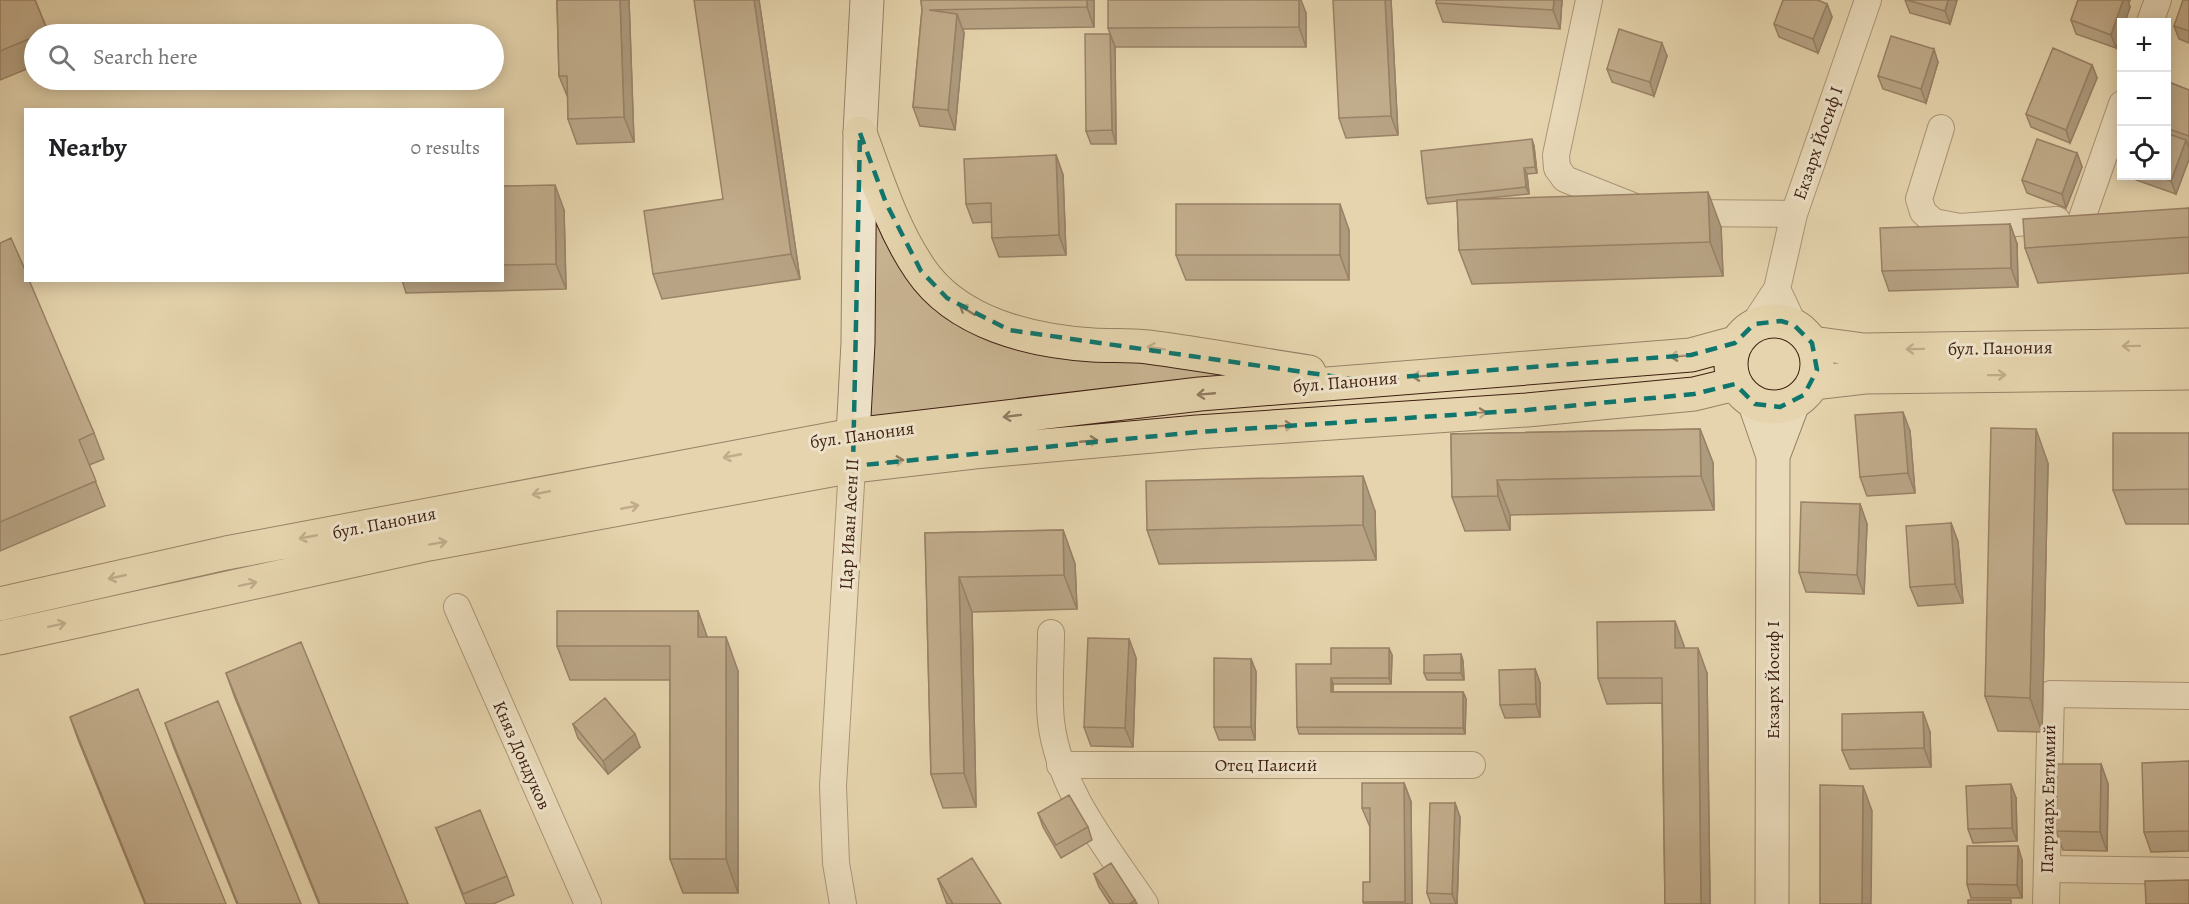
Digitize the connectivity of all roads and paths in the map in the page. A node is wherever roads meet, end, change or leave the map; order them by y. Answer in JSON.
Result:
{"nodes":[{"id":1,"x":867,"y":0,"type":"edge"},
{"id":2,"x":1589,"y":0,"type":"edge"},
{"id":3,"x":1868,"y":0,"type":"edge"},
{"id":4,"x":2158,"y":0,"type":"edge"},
{"id":5,"x":2151,"y":18,"type":"edge"},
{"id":6,"x":2117,"y":121,"type":"edge"},
{"id":7,"x":1941,"y":128,"type":"dead end"},
{"id":8,"x":860,"y":133,"type":"junction"},
{"id":9,"x":1794,"y":214,"type":"junction"},
{"id":10,"x":1777,"y":289,"type":"junction"},
{"id":11,"x":1745,"y":334,"type":"junction"},
{"id":12,"x":1803,"y":334,"type":"junction"},
{"id":13,"x":2189,"y":345,"type":"edge"},
{"id":14,"x":2189,"y":373,"type":"edge"},
{"id":15,"x":1359,"y":380,"type":"junction"},
{"id":16,"x":1803,"y":393,"type":"junction"},
{"id":17,"x":1745,"y":394,"type":"junction"},
{"id":18,"x":853,"y":450,"type":"junction"},
{"id":19,"x":1773,"y":456,"type":"junction"},
{"id":20,"x":793,"y":461,"type":"junction"},
{"id":21,"x":0,"y":604,"type":"edge"},
{"id":22,"x":457,"y":607,"type":"dead end"},
{"id":23,"x":1051,"y":633,"type":"dead end"},
{"id":24,"x":0,"y":638,"type":"edge"},
{"id":25,"x":2189,"y":696,"type":"edge"},
{"id":26,"x":1060,"y":765,"type":"junction"},
{"id":27,"x":1472,"y":765,"type":"dead end"},
{"id":28,"x":2047,"y":869,"type":"junction"},
{"id":29,"x":2189,"y":870,"type":"edge"},
{"id":30,"x":588,"y":904,"type":"edge"},
{"id":31,"x":843,"y":904,"type":"edge"},
{"id":32,"x":1145,"y":904,"type":"edge"},
{"id":33,"x":1772,"y":904,"type":"edge"},
{"id":34,"x":2046,"y":904,"type":"edge"}],
"edges":[{"from":1,"to":8,"type":"street","name":"Цар Иван Асен II"},
{"from":2,"to":9,"type":"street"},
{"from":3,"to":9,"type":"street","name":"Екзарх Йосиф I"},
{"from":4,"to":5,"type":"street"},
{"from":6,"to":7,"type":"street"},
{"from":15,"to":8,"type":"main road","one_way":true},
{"from":8,"to":18,"type":"street","name":"Цар Иван Асен II"},
{"from":9,"to":10,"type":"street","name":"Екзарх Йосиф I"},
{"from":10,"to":11,"type":"street","name":"Екзарх Йосиф I"},
{"from":10,"to":12,"type":"street"},
{"from":11,"to":12,"type":"main road","name":"бул. Панония"},
{"from":11,"to":15,"type":"main road","name":"бул. Панония","one_way":true},
{"from":11,"to":17,"type":"main road"},
{"from":13,"to":12,"type":"main road","name":"бул. Панония","one_way":true},
{"from":12,"to":16,"type":"main road"},
{"from":16,"to":14,"type":"main road","name":"бул. Панония","one_way":true},
{"from":15,"to":18,"type":"main road","name":"бул. Панония","one_way":true},
{"from":16,"to":17,"type":"main road","name":"бул. Панония"},
{"from":16,"to":19,"type":"street","name":"Екзарх Йосиф I"},
{"from":18,"to":17,"type":"main road","name":"бул. Панония","one_way":true},
{"from":17,"to":19,"type":"street","name":"Екзарх Йосиф I"},
{"from":18,"to":20,"type":"main road","name":"бул. Панония"},
{"from":18,"to":31,"type":"street","name":"Цар Иван Асен II"},
{"from":19,"to":33,"type":"street","name":"Екзарх Йосиф I"},
{"from":20,"to":21,"type":"main road","name":"бул. Панония","one_way":true},
{"from":24,"to":20,"type":"main road","name":"бул. Панония","one_way":true},
{"from":22,"to":30,"type":"street","name":"Княз Дондуков"},
{"from":23,"to":26,"type":"street"},
{"from":25,"to":28,"type":"street","name":"Патриарх Евтимий"},
{"from":26,"to":27,"type":"street","name":"Отец Паисий"},
{"from":26,"to":32,"type":"street"},
{"from":28,"to":29,"type":"street"},
{"from":28,"to":34,"type":"street","name":"Патриарх Евтимий"}]}
